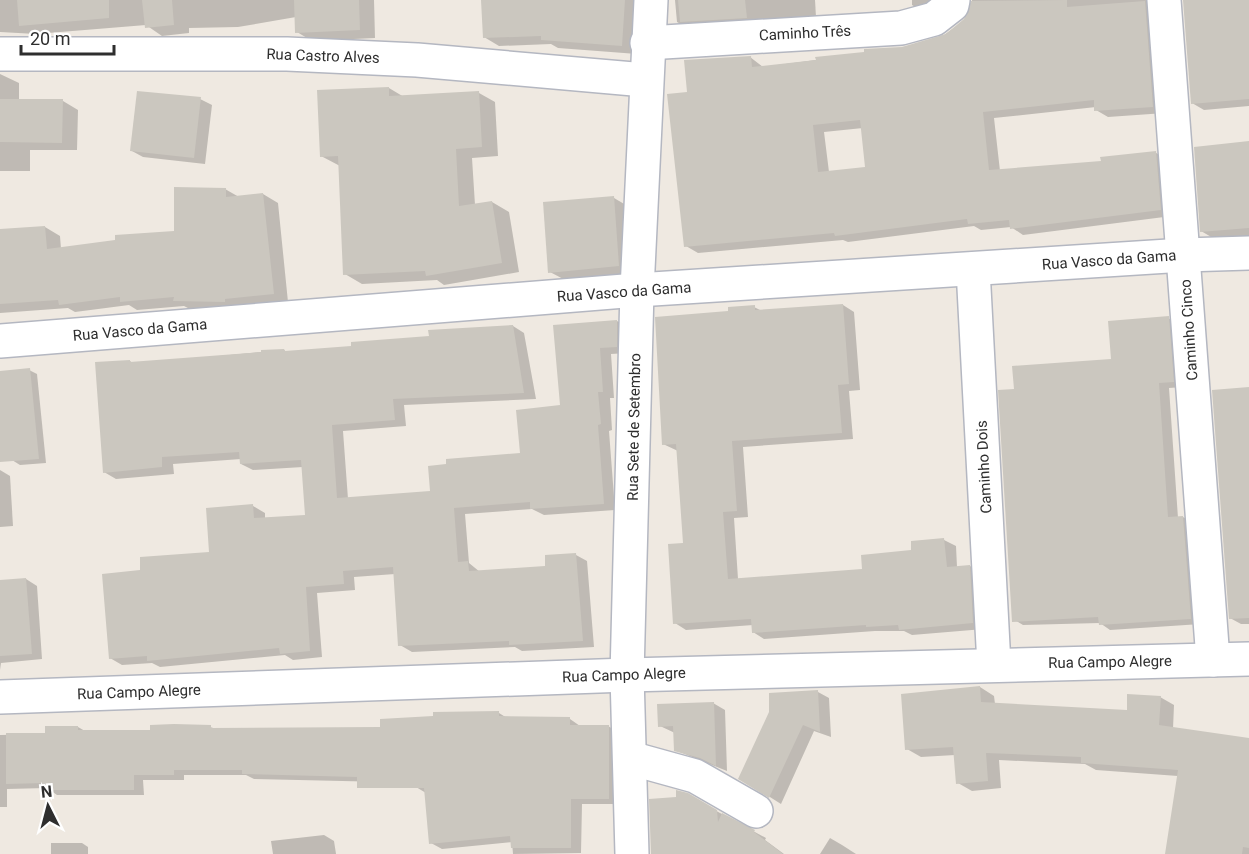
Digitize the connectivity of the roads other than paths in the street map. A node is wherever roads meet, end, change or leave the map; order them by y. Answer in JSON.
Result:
{"nodes":[{"id":1,"x":651,"y":0,"type":"edge"},
{"id":2,"x":953,"y":0,"type":"edge"},
{"id":3,"x":1164,"y":0,"type":"edge"},
{"id":4,"x":647,"y":43,"type":"junction"},
{"id":5,"x":0,"y":54,"type":"edge"},
{"id":6,"x":645,"y":80,"type":"junction"},
{"id":7,"x":1249,"y":253,"type":"edge"},
{"id":8,"x":1184,"y":255,"type":"junction"},
{"id":9,"x":973,"y":268,"type":"junction"},
{"id":10,"x":637,"y":290,"type":"junction"},
{"id":11,"x":0,"y":341,"type":"edge"},
{"id":12,"x":1249,"y":659,"type":"edge"},
{"id":13,"x":1212,"y":660,"type":"junction"},
{"id":14,"x":994,"y":665,"type":"junction"},
{"id":15,"x":627,"y":675,"type":"junction"},
{"id":16,"x":0,"y":697,"type":"edge"},
{"id":17,"x":630,"y":758,"type":"junction"},
{"id":18,"x":756,"y":811,"type":"dead end"},
{"id":19,"x":632,"y":854,"type":"edge"}],
"edges":[{"from":1,"to":4,"type":"street","name":"Rua Sete de Setembro"},
{"from":2,"to":4,"type":"street","name":"Caminho Três"},
{"from":3,"to":8,"type":"street","name":"Caminho Cinco"},
{"from":4,"to":6,"type":"street","name":"Rua Sete de Setembro"},
{"from":5,"to":6,"type":"street","name":"Rua Castro Alves"},
{"from":6,"to":10,"type":"street","name":"Rua Sete de Setembro"},
{"from":7,"to":8,"type":"street","name":"Rua Vasco da Gama"},
{"from":8,"to":9,"type":"street","name":"Rua Vasco da Gama"},
{"from":8,"to":13,"type":"street","name":"Caminho Cinco"},
{"from":9,"to":10,"type":"street","name":"Rua Vasco da Gama"},
{"from":9,"to":14,"type":"street","name":"Caminho Dois"},
{"from":10,"to":11,"type":"street","name":"Rua Vasco da Gama"},
{"from":10,"to":15,"type":"street","name":"Rua Sete de Setembro"},
{"from":12,"to":13,"type":"street","name":"Rua Campo Alegre"},
{"from":13,"to":14,"type":"street","name":"Rua Campo Alegre"},
{"from":14,"to":15,"type":"street","name":"Rua Campo Alegre"},
{"from":15,"to":16,"type":"street","name":"Rua Campo Alegre"},
{"from":15,"to":17,"type":"street","name":"Rua Sete de Setembro"},
{"from":17,"to":18,"type":"street"},
{"from":17,"to":19,"type":"street","name":"Rua Sete de Setembro"}]}
